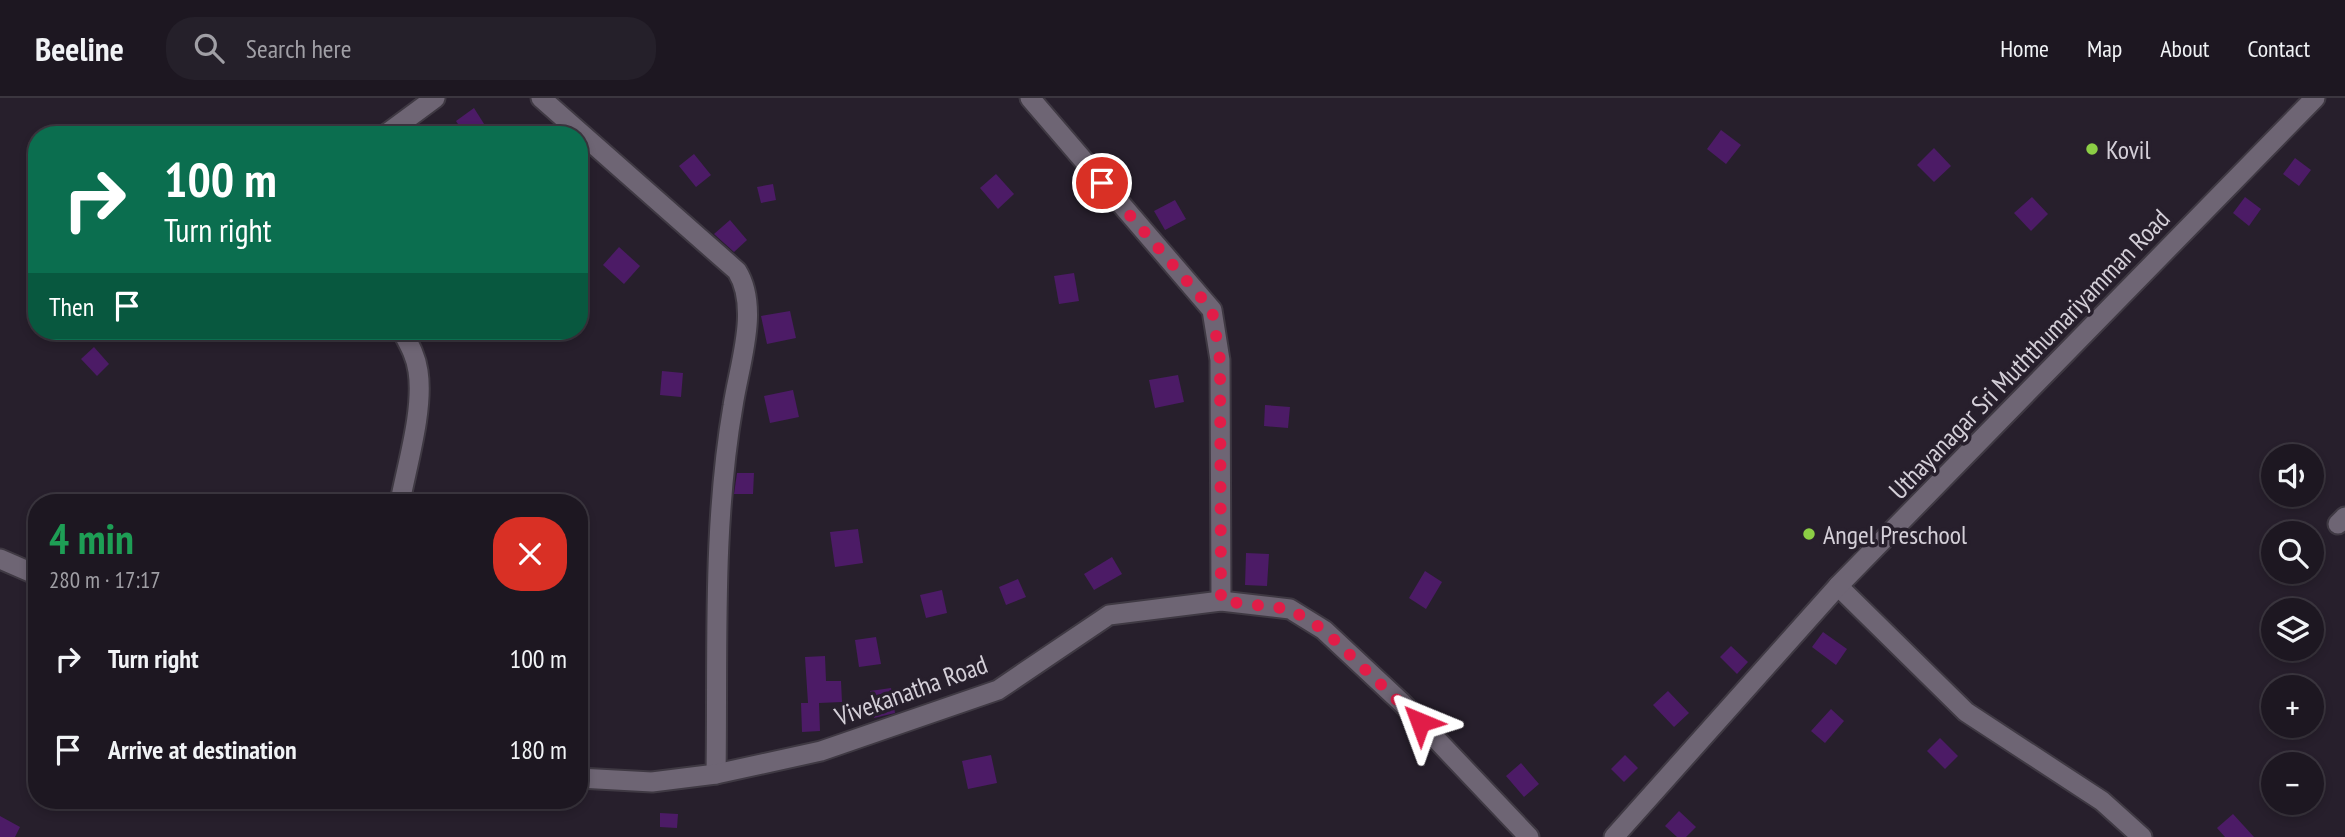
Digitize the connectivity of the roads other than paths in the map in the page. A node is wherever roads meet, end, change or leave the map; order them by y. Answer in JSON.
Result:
{"nodes":[{"id":1,"x":435,"y":98,"type":"edge"},
{"id":2,"x":541,"y":98,"type":"edge"},
{"id":3,"x":1030,"y":98,"type":"edge"},
{"id":4,"x":2315,"y":98,"type":"edge"},
{"id":5,"x":397,"y":126,"type":"edge"},
{"id":6,"x":573,"y":126,"type":"edge"},
{"id":7,"x":588,"y":139,"type":"edge"},
{"id":8,"x":407,"y":340,"type":"edge"},
{"id":9,"x":401,"y":494,"type":"edge"},
{"id":10,"x":0,"y":559,"type":"edge"},
{"id":11,"x":28,"y":571,"type":"edge"},
{"id":12,"x":1838,"y":586,"type":"junction"},
{"id":13,"x":1221,"y":601,"type":"junction"},
{"id":14,"x":716,"y":774,"type":"junction"},
{"id":15,"x":588,"y":778,"type":"edge"},
{"id":16,"x":1529,"y":837,"type":"edge"},
{"id":17,"x":1614,"y":837,"type":"edge"},
{"id":18,"x":2142,"y":837,"type":"edge"}],
"edges":[{"from":1,"to":5,"type":"street"},
{"from":2,"to":6,"type":"street"},
{"from":3,"to":13,"type":"street"},
{"from":4,"to":12,"type":"street","name":"Uthayanagar Sri Muththumariyamman Road"},
{"from":7,"to":14,"type":"street"},
{"from":8,"to":9,"type":"street"},
{"from":10,"to":11,"type":"street"},
{"from":12,"to":17,"type":"street","name":"Uthayanagar Sri Muththumariyamman Road"},
{"from":12,"to":18,"type":"street"},
{"from":13,"to":14,"type":"street","name":"Vivekanatha Road"},
{"from":13,"to":16,"type":"street","name":"Vivekanatha Road"},
{"from":14,"to":15,"type":"street","name":"Vivekanatha Road"}]}
